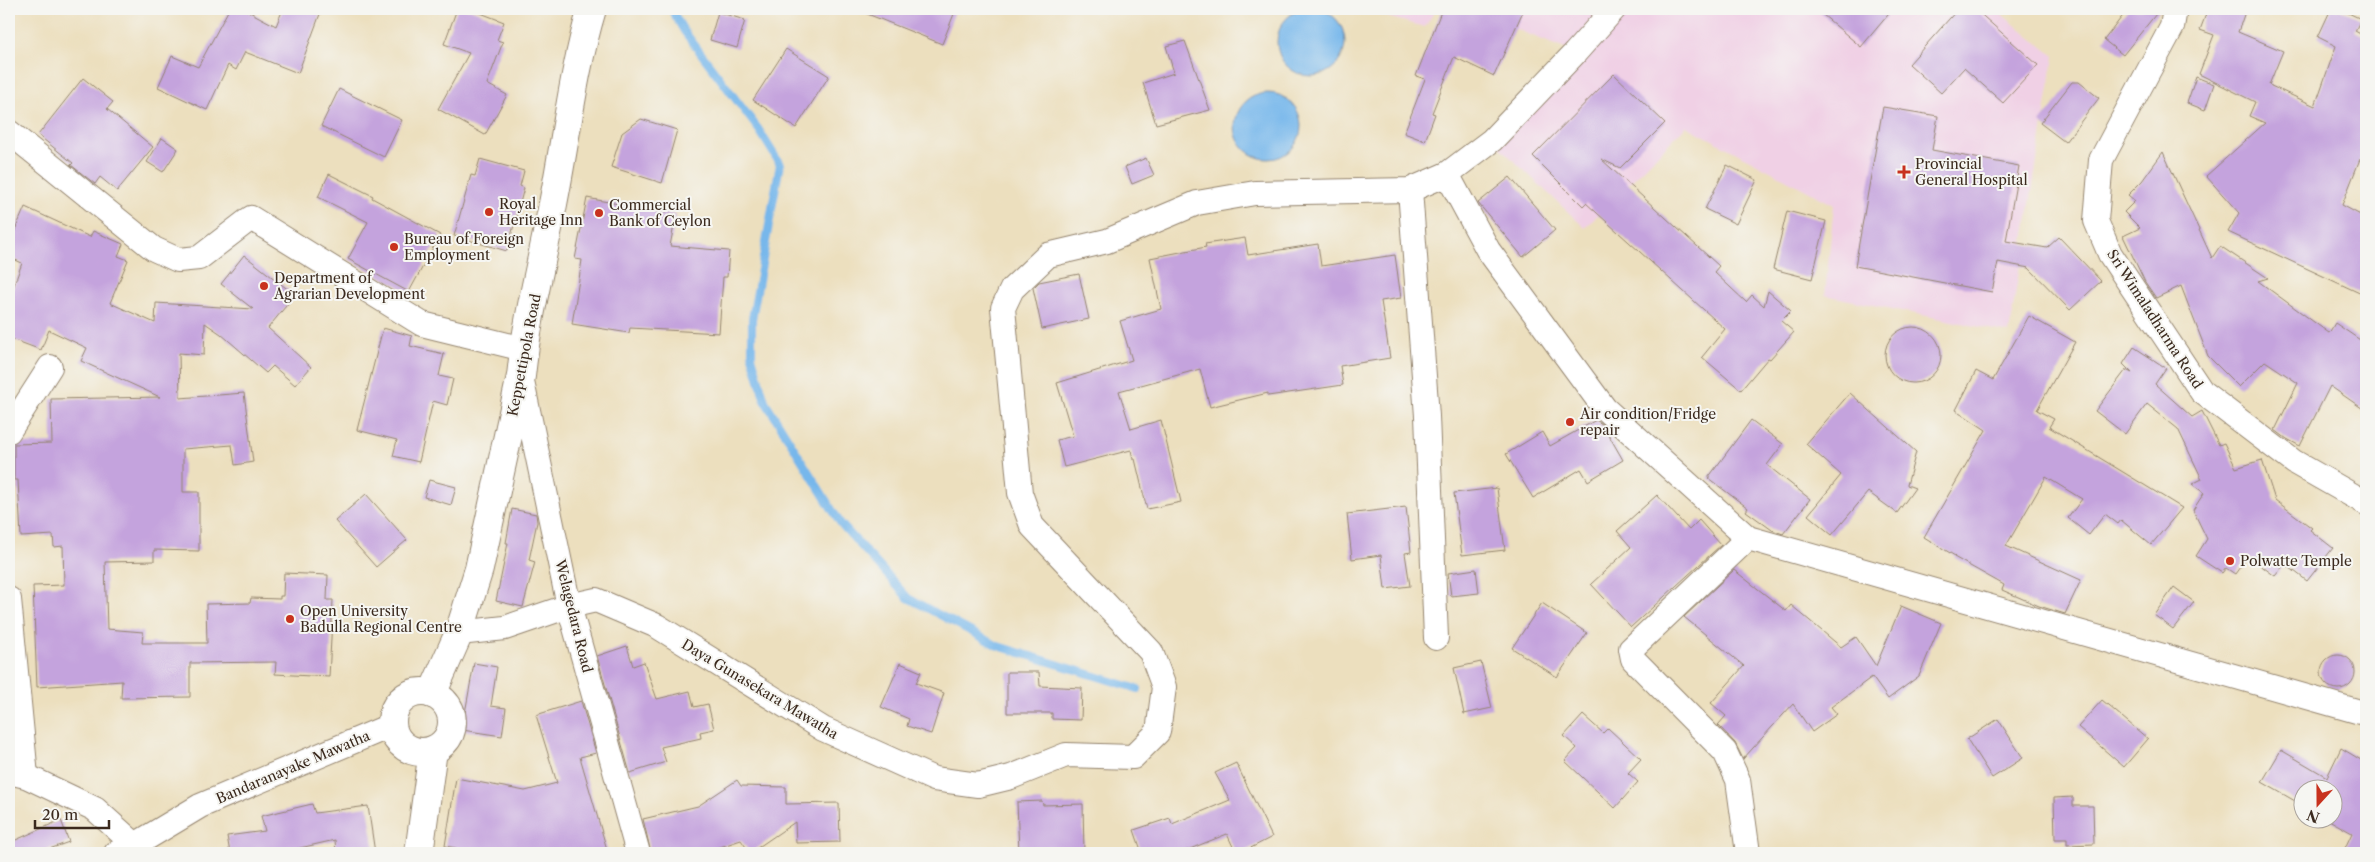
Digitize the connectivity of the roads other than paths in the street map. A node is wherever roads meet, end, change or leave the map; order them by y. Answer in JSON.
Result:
{"nodes":[{"id":1,"x":592,"y":9,"type":"edge"},
{"id":2,"x":1614,"y":9,"type":"edge"},
{"id":3,"x":2175,"y":9,"type":"edge"},
{"id":4,"x":9,"y":132,"type":"edge"},
{"id":5,"x":1447,"y":174,"type":"junction"},
{"id":6,"x":1410,"y":190,"type":"junction"},
{"id":7,"x":524,"y":349,"type":"junction"},
{"id":8,"x":50,"y":367,"type":"dead end"},
{"id":9,"x":521,"y":376,"type":"junction"},
{"id":10,"x":9,"y":431,"type":"edge"},
{"id":11,"x":2366,"y":503,"type":"edge"},
{"id":12,"x":1748,"y":538,"type":"junction"},
{"id":13,"x":9,"y":599,"type":"edge"},
{"id":14,"x":569,"y":606,"type":"junction"},
{"id":15,"x":459,"y":633,"type":"junction"},
{"id":16,"x":1436,"y":638,"type":"dead end"},
{"id":17,"x":432,"y":694,"type":"junction"},
{"id":18,"x":2360,"y":712,"type":"dead end"},
{"id":19,"x":392,"y":725,"type":"junction"},
{"id":20,"x":433,"y":750,"type":"junction"},
{"id":21,"x":18,"y":774,"type":"edge"},
{"id":22,"x":126,"y":849,"type":"edge"},
{"id":23,"x":419,"y":853,"type":"edge"},
{"id":24,"x":638,"y":853,"type":"edge"},
{"id":25,"x":1748,"y":853,"type":"edge"}],
"edges":[{"from":1,"to":7,"type":"main road","name":"Keppettipola Road"},
{"from":2,"to":5,"type":"street","name":"Daya Gunasekara Mawatha"},
{"from":3,"to":11,"type":"street","name":"Sri Wimaladharma Road"},
{"from":4,"to":7,"type":"street"},
{"from":5,"to":6,"type":"street","name":"Daya Gunasekara Mawatha"},
{"from":5,"to":12,"type":"street"},
{"from":6,"to":14,"type":"street","name":"Daya Gunasekara Mawatha"},
{"from":6,"to":16,"type":"street"},
{"from":7,"to":9,"type":"main road","name":"Keppettipola Road"},
{"from":8,"to":10,"type":"street"},
{"from":9,"to":14,"type":"street","name":"Welagedara Road"},
{"from":9,"to":15,"type":"main road","name":"Keppettipola Road"},
{"from":12,"to":18,"type":"street"},
{"from":12,"to":25,"type":"street"},
{"from":13,"to":21,"type":"street"},
{"from":14,"to":15,"type":"street","name":"Daya Gunasekara Mawatha"},
{"from":14,"to":24,"type":"street","name":"Welagedara Road"},
{"from":15,"to":17,"type":"main road","name":"Keppettipola Road"},
{"from":17,"to":19,"type":"main road"},
{"from":17,"to":20,"type":"main road"},
{"from":19,"to":20,"type":"main road"},
{"from":19,"to":22,"type":"street","name":"Bandaranayake Mawatha"},
{"from":20,"to":23,"type":"main road"},
{"from":21,"to":22,"type":"street"}]}
